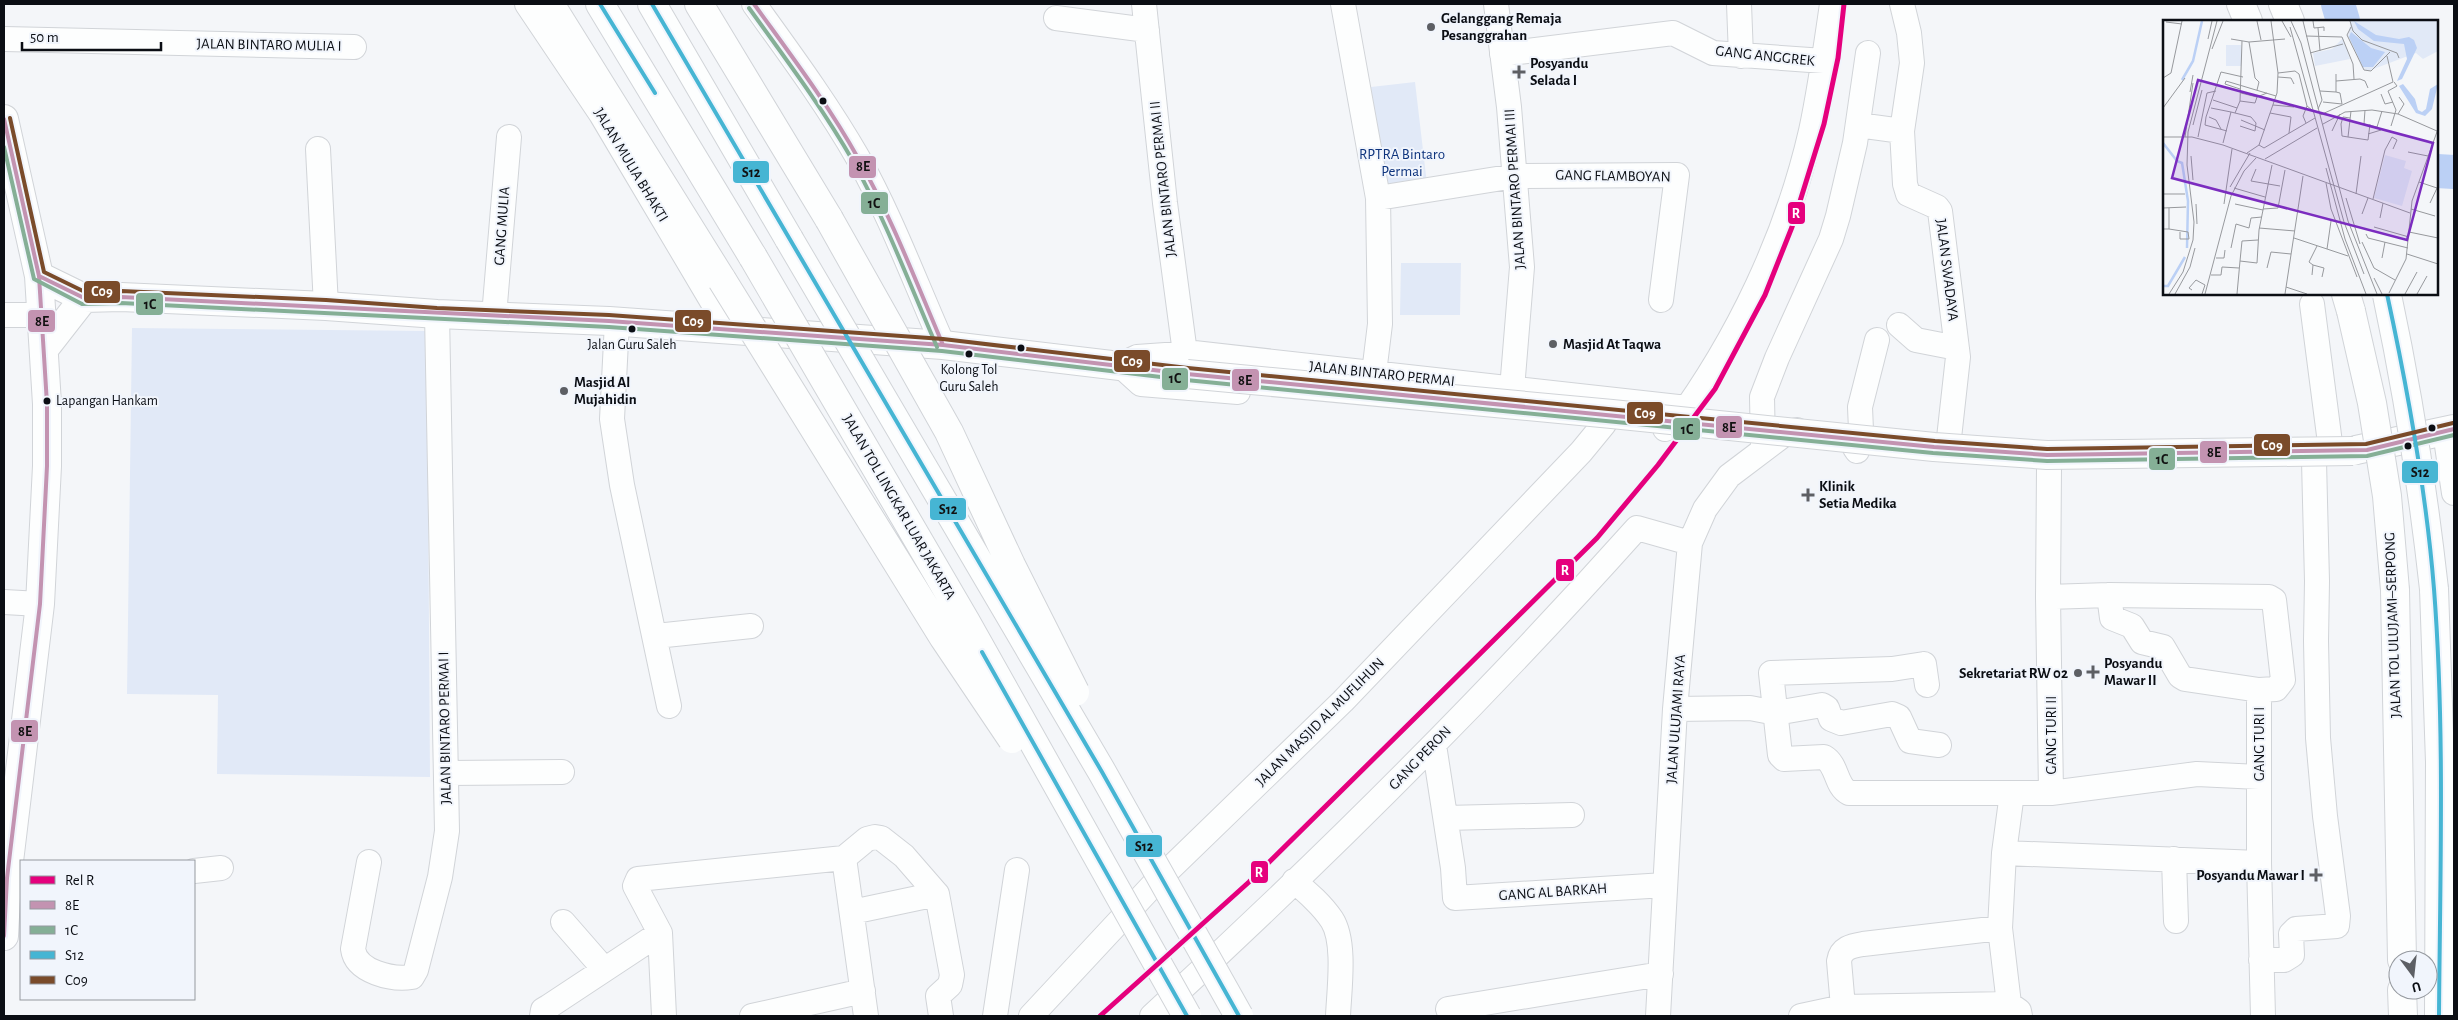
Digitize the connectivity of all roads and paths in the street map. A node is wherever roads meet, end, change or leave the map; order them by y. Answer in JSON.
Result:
{"nodes":[{"id":1,"x":527,"y":4,"type":"edge"},
{"id":2,"x":550,"y":4,"type":"edge"},
{"id":3,"x":600,"y":4,"type":"edge"},
{"id":4,"x":652,"y":4,"type":"edge"},
{"id":5,"x":699,"y":4,"type":"edge"},
{"id":6,"x":754,"y":4,"type":"edge"},
{"id":7,"x":1144,"y":4,"type":"edge"},
{"id":8,"x":1343,"y":4,"type":"edge"},
{"id":9,"x":1496,"y":4,"type":"edge"},
{"id":10,"x":1739,"y":4,"type":"edge"},
{"id":11,"x":1832,"y":4,"type":"edge"},
{"id":12,"x":1902,"y":4,"type":"edge"},
{"id":13,"x":2241,"y":4,"type":"edge"},
{"id":14,"x":2283,"y":4,"type":"edge"},
{"id":15,"x":1056,"y":18,"type":"dead end"},
{"id":16,"x":2248,"y":20,"type":"edge"},
{"id":17,"x":2290,"y":20,"type":"edge"},
{"id":18,"x":1147,"y":30,"type":"junction"},
{"id":19,"x":4,"y":39,"type":"edge"},
{"id":20,"x":354,"y":47,"type":"dead end"},
{"id":21,"x":1868,"y":53,"type":"dead end"},
{"id":22,"x":1502,"y":54,"type":"junction"},
{"id":23,"x":1741,"y":56,"type":"junction"},
{"id":24,"x":1824,"y":62,"type":"junction"},
{"id":25,"x":4,"y":119,"type":"edge"},
{"id":26,"x":1858,"y":125,"type":"junction"},
{"id":27,"x":1902,"y":131,"type":"junction"},
{"id":28,"x":509,"y":137,"type":"dead end"},
{"id":29,"x":318,"y":149,"type":"dead end"},
{"id":30,"x":1515,"y":176,"type":"junction"},
{"id":31,"x":1378,"y":198,"type":"junction"},
{"id":32,"x":39,"y":276,"type":"junction"},
{"id":33,"x":2387,"y":295,"type":"edge"},
{"id":34,"x":84,"y":298,"type":"junction"},
{"id":35,"x":1661,"y":300,"type":"dead end"},
{"id":36,"x":2348,"y":302,"type":"edge"},
{"id":37,"x":2312,"y":304,"type":"dead end"},
{"id":38,"x":326,"y":306,"type":"junction"},
{"id":39,"x":437,"y":314,"type":"junction"},
{"id":40,"x":4,"y":315,"type":"edge"},
{"id":41,"x":43,"y":315,"type":"junction"},
{"id":42,"x":494,"y":316,"type":"junction"},
{"id":43,"x":617,"y":322,"type":"junction"},
{"id":44,"x":1899,"y":325,"type":"dead end"},
{"id":45,"x":729,"y":330,"type":"junction"},
{"id":46,"x":1877,"y":340,"type":"dead end"},
{"id":47,"x":942,"y":345,"type":"junction"},
{"id":48,"x":45,"y":348,"type":"junction"},
{"id":49,"x":1957,"y":348,"type":"junction"},
{"id":50,"x":1186,"y":363,"type":"junction"},
{"id":51,"x":1120,"y":365,"type":"junction"},
{"id":52,"x":1374,"y":373,"type":"junction"},
{"id":53,"x":1512,"y":381,"type":"junction"},
{"id":54,"x":1560,"y":394,"type":"junction"},
{"id":55,"x":1762,"y":397,"type":"junction"},
{"id":56,"x":1687,"y":408,"type":"junction"},
{"id":57,"x":1558,"y":420,"type":"junction"},
{"id":58,"x":1604,"y":424,"type":"junction"},
{"id":59,"x":2449,"y":430,"type":"edge"},
{"id":60,"x":1786,"y":433,"type":"junction"},
{"id":61,"x":1949,"y":438,"type":"junction"},
{"id":62,"x":1850,"y":440,"type":"junction"},
{"id":63,"x":2350,"y":448,"type":"junction"},
{"id":64,"x":1763,"y":449,"type":"junction"},
{"id":65,"x":2314,"y":462,"type":"junction"},
{"id":66,"x":2050,"y":468,"type":"junction"},
{"id":67,"x":2454,"y":492,"type":"edge"},
{"id":68,"x":1690,"y":543,"type":"junction"},
{"id":69,"x":2109,"y":595,"type":"junction"},
{"id":70,"x":2048,"y":598,"type":"junction"},
{"id":71,"x":4,"y":602,"type":"edge"},
{"id":72,"x":40,"y":604,"type":"junction"},
{"id":73,"x":751,"y":626,"type":"dead end"},
{"id":74,"x":656,"y":636,"type":"junction"},
{"id":75,"x":1927,"y":685,"type":"dead end"},
{"id":76,"x":2259,"y":690,"type":"junction"},
{"id":77,"x":669,"y":706,"type":"dead end"},
{"id":78,"x":1675,"y":709,"type":"junction"},
{"id":79,"x":1776,"y":713,"type":"junction"},
{"id":80,"x":1434,"y":745,"type":"junction"},
{"id":81,"x":1939,"y":745,"type":"dead end"},
{"id":82,"x":562,"y":772,"type":"dead end"},
{"id":83,"x":1102,"y":772,"type":"junction"},
{"id":84,"x":446,"y":773,"type":"junction"},
{"id":85,"x":2259,"y":777,"type":"junction"},
{"id":86,"x":2012,"y":793,"type":"junction"},
{"id":87,"x":2051,"y":793,"type":"junction"},
{"id":88,"x":1066,"y":804,"type":"junction"},
{"id":89,"x":1572,"y":815,"type":"dead end"},
{"id":90,"x":1446,"y":818,"type":"junction"},
{"id":91,"x":2004,"y":853,"type":"junction"},
{"id":92,"x":844,"y":858,"type":"junction"},
{"id":93,"x":2174,"y":859,"type":"junction"},
{"id":94,"x":369,"y":862,"type":"dead end"},
{"id":95,"x":2259,"y":863,"type":"junction"},
{"id":96,"x":221,"y":868,"type":"dead end"},
{"id":97,"x":1017,"y":870,"type":"dead end"},
{"id":98,"x":195,"y":871,"type":"edge"},
{"id":99,"x":14,"y":878,"type":"edge"},
{"id":100,"x":1294,"y":881,"type":"junction"},
{"id":101,"x":1665,"y":885,"type":"junction"},
{"id":102,"x":937,"y":894,"type":"junction"},
{"id":103,"x":852,"y":912,"type":"junction"},
{"id":104,"x":2176,"y":920,"type":"dead end"},
{"id":105,"x":563,"y":922,"type":"dead end"},
{"id":106,"x":2000,"y":928,"type":"junction"},
{"id":107,"x":660,"y":933,"type":"junction"},
{"id":108,"x":4,"y":936,"type":"edge"},
{"id":109,"x":2402,"y":950,"type":"edge"},
{"id":110,"x":2261,"y":960,"type":"junction"},
{"id":111,"x":604,"y":969,"type":"junction"},
{"id":112,"x":1661,"y":974,"type":"junction"},
{"id":113,"x":863,"y":991,"type":"junction"},
{"id":114,"x":2402,"y":1000,"type":"edge"},
{"id":115,"x":1843,"y":1007,"type":"junction"},
{"id":116,"x":1448,"y":1009,"type":"dead end"},
{"id":117,"x":2014,"y":1010,"type":"edge"},
{"id":118,"x":542,"y":1016,"type":"edge"},
{"id":119,"x":664,"y":1016,"type":"edge"},
{"id":120,"x":752,"y":1016,"type":"edge"},
{"id":121,"x":866,"y":1016,"type":"edge"},
{"id":122,"x":941,"y":1016,"type":"edge"},
{"id":123,"x":996,"y":1016,"type":"edge"},
{"id":124,"x":1031,"y":1016,"type":"edge"},
{"id":125,"x":1152,"y":1016,"type":"edge"},
{"id":126,"x":1186,"y":1016,"type":"edge"},
{"id":127,"x":1239,"y":1016,"type":"edge"},
{"id":128,"x":1338,"y":1016,"type":"edge"},
{"id":129,"x":1658,"y":1016,"type":"edge"},
{"id":130,"x":1801,"y":1016,"type":"edge"},
{"id":131,"x":2263,"y":1016,"type":"edge"},
{"id":132,"x":2403,"y":1016,"type":"edge"},
{"id":133,"x":2439,"y":1016,"type":"edge"}],
"edges":[{"from":1,"to":45,"type":"street","name":"JALAN MULIA BHAKTI"},
{"from":2,"to":88,"type":"main road","bridge":true},
{"from":3,"to":88,"type":"main road","name":"JALAN TOL LINGKAR LUAR JAKARTA","bridge":true},
{"from":4,"to":83,"type":"main road","bridge":true},
{"from":5,"to":83,"type":"main road","bridge":true},
{"from":6,"to":47,"type":"street"},
{"from":7,"to":18,"type":"street","name":"JALAN BINTARO PERMAI II"},
{"from":8,"to":31,"type":"street"},
{"from":9,"to":22,"type":"street","name":"JALAN BINTARO PERMAI III"},
{"from":10,"to":23,"type":"street"},
{"from":11,"to":24,"type":"street"},
{"from":12,"to":27,"type":"street","name":"JALAN SWADAYA"},
{"from":13,"to":16,"type":"main road"},
{"from":14,"to":17,"type":"main road"},
{"from":15,"to":18,"type":"street"},
{"from":18,"to":50,"type":"street","name":"JALAN BINTARO PERMAI II"},
{"from":19,"to":20,"type":"street","name":"JALAN BINTARO MULIA I"},
{"from":21,"to":26,"type":"street"},
{"from":22,"to":23,"type":"street","name":"GANG ANGGREK"},
{"from":22,"to":30,"type":"street","name":"JALAN BINTARO PERMAI III"},
{"from":23,"to":24,"type":"street","name":"GANG ANGGREK"},
{"from":24,"to":56,"type":"street"},
{"from":25,"to":32,"type":"main road"},
{"from":26,"to":27,"type":"street"},
{"from":26,"to":55,"type":"street"},
{"from":27,"to":49,"type":"street","name":"JALAN SWADAYA"},
{"from":28,"to":42,"type":"street","name":"GANG MULIA"},
{"from":29,"to":38,"type":"street"},
{"from":30,"to":31,"type":"street"},
{"from":30,"to":35,"type":"street","name":"GANG FLAMBOYAN"},
{"from":30,"to":53,"type":"street","name":"JALAN BINTARO PERMAI III"},
{"from":31,"to":52,"type":"street"},
{"from":32,"to":34,"type":"main road","name":"JALAN BINTARO PERMAI"},
{"from":32,"to":41,"type":"main road"},
{"from":33,"to":133,"type":"main road","bridge":true},
{"from":34,"to":38,"type":"main road","name":"JALAN BINTARO PERMAI"},
{"from":34,"to":48,"type":"main road"},
{"from":36,"to":109,"type":"main road","name":"JALAN TOL ULUJAMI–SERPONG","bridge":true},
{"from":37,"to":63,"type":"street"},
{"from":38,"to":39,"type":"main road","name":"JALAN BINTARO PERMAI"},
{"from":39,"to":42,"type":"main road","name":"JALAN BINTARO PERMAI"},
{"from":39,"to":84,"type":"street","name":"JALAN BINTARO PERMAI I"},
{"from":40,"to":41,"type":"street"},
{"from":41,"to":48,"type":"main road"},
{"from":42,"to":43,"type":"main road","name":"JALAN BINTARO PERMAI"},
{"from":43,"to":45,"type":"main road","name":"JALAN BINTARO PERMAI"},
{"from":43,"to":74,"type":"street"},
{"from":44,"to":49,"type":"street"},
{"from":45,"to":47,"type":"main road","name":"JALAN BINTARO PERMAI"},
{"from":46,"to":62,"type":"street"},
{"from":47,"to":51,"type":"main road","name":"JALAN BINTARO PERMAI"},
{"from":48,"to":72,"type":"main road"},
{"from":49,"to":61,"type":"street","name":"JALAN SWADAYA"},
{"from":50,"to":51,"type":"main road","name":"JALAN BINTARO PERMAI"},
{"from":50,"to":52,"type":"street","name":"JALAN BINTARO PERMAI"},
{"from":50,"to":63,"type":"main road","bridge":true},
{"from":51,"to":57,"type":"street","name":"JALAN BINTARO PERMAI"},
{"from":52,"to":53,"type":"street","name":"JALAN BINTARO PERMAI"},
{"from":53,"to":54,"type":"street","name":"JALAN BINTARO PERMAI"},
{"from":54,"to":56,"type":"street","name":"JALAN BINTARO PERMAI"},
{"from":54,"to":57,"type":"street"},
{"from":55,"to":60,"type":"street"},
{"from":55,"to":64,"type":"street"},
{"from":56,"to":58,"type":"street","name":"JALAN BINTARO PERMAI"},
{"from":57,"to":58,"type":"street","name":"JALAN BINTARO PERMAI"},
{"from":58,"to":124,"type":"street","name":"JALAN MASJID AL MUFLIHUN"},
{"from":59,"to":63,"type":"main road"},
{"from":59,"to":67,"type":"street"},
{"from":60,"to":62,"type":"street"},
{"from":60,"to":64,"type":"street"},
{"from":61,"to":62,"type":"street"},
{"from":61,"to":63,"type":"street"},
{"from":62,"to":64,"type":"street"},
{"from":62,"to":66,"type":"street"},
{"from":63,"to":65,"type":"street"},
{"from":64,"to":68,"type":"street","name":"JALAN ULUJAMI RAYA"},
{"from":65,"to":66,"type":"street"},
{"from":65,"to":110,"type":"street"},
{"from":66,"to":70,"type":"street","name":"GANG TURI II"},
{"from":68,"to":78,"type":"street","name":"JALAN ULUJAMI RAYA"},
{"from":68,"to":80,"type":"street","name":"GANG PERON"},
{"from":69,"to":70,"type":"street","name":"GANG TURI I"},
{"from":69,"to":76,"type":"street"},
{"from":69,"to":76,"type":"street","name":"GANG TURI I"},
{"from":70,"to":87,"type":"street","name":"GANG TURI II"},
{"from":71,"to":72,"type":"street"},
{"from":72,"to":99,"type":"main road"},
{"from":73,"to":74,"type":"street"},
{"from":74,"to":77,"type":"street"},
{"from":75,"to":79,"type":"street"},
{"from":76,"to":85,"type":"street","name":"GANG TURI I"},
{"from":78,"to":79,"type":"street"},
{"from":78,"to":101,"type":"street","name":"JALAN ULUJAMI RAYA"},
{"from":79,"to":81,"type":"street"},
{"from":79,"to":86,"type":"street","name":"GANG TURI II"},
{"from":80,"to":90,"type":"street"},
{"from":80,"to":100,"type":"street","name":"GANG PERON"},
{"from":82,"to":84,"type":"street"},
{"from":83,"to":127,"type":"main road","bridge":true},
{"from":84,"to":94,"type":"street","name":"JALAN BINTARO PERMAI I"},
{"from":85,"to":87,"type":"street"},
{"from":85,"to":95,"type":"street","name":"GANG TURI I"},
{"from":86,"to":87,"type":"street","name":"GANG TURI II"},
{"from":86,"to":91,"type":"street"},
{"from":88,"to":126,"type":"main road","name":"JALAN TOL LINGKAR LUAR JAKARTA","bridge":true},
{"from":89,"to":90,"type":"street"},
{"from":90,"to":101,"type":"street","name":"GANG AL BARKAH"},
{"from":91,"to":93,"type":"street"},
{"from":91,"to":106,"type":"street"},
{"from":92,"to":102,"type":"street"},
{"from":92,"to":103,"type":"street"},
{"from":92,"to":107,"type":"street"},
{"from":93,"to":95,"type":"street"},
{"from":93,"to":104,"type":"street"},
{"from":95,"to":110,"type":"street","name":"GANG TURI I"},
{"from":96,"to":98,"type":"street"},
{"from":97,"to":123,"type":"street"},
{"from":99,"to":108,"type":"main road"},
{"from":100,"to":125,"type":"street","name":"GANG PERON"},
{"from":100,"to":128,"type":"street"},
{"from":101,"to":112,"type":"street","name":"JALAN ULUJAMI RAYA"},
{"from":102,"to":103,"type":"street"},
{"from":102,"to":122,"type":"street"},
{"from":103,"to":113,"type":"street"},
{"from":105,"to":111,"type":"street"},
{"from":106,"to":115,"type":"street"},
{"from":106,"to":117,"type":"street"},
{"from":107,"to":111,"type":"street"},
{"from":107,"to":119,"type":"street"},
{"from":110,"to":131,"type":"street","name":"GANG TURI I"},
{"from":111,"to":118,"type":"street"},
{"from":112,"to":116,"type":"street"},
{"from":112,"to":129,"type":"street","name":"JALAN ULUJAMI RAYA"},
{"from":113,"to":120,"type":"street"},
{"from":113,"to":121,"type":"street"},
{"from":114,"to":132,"type":"main road"},
{"from":115,"to":117,"type":"street"},
{"from":115,"to":130,"type":"street"}]}
